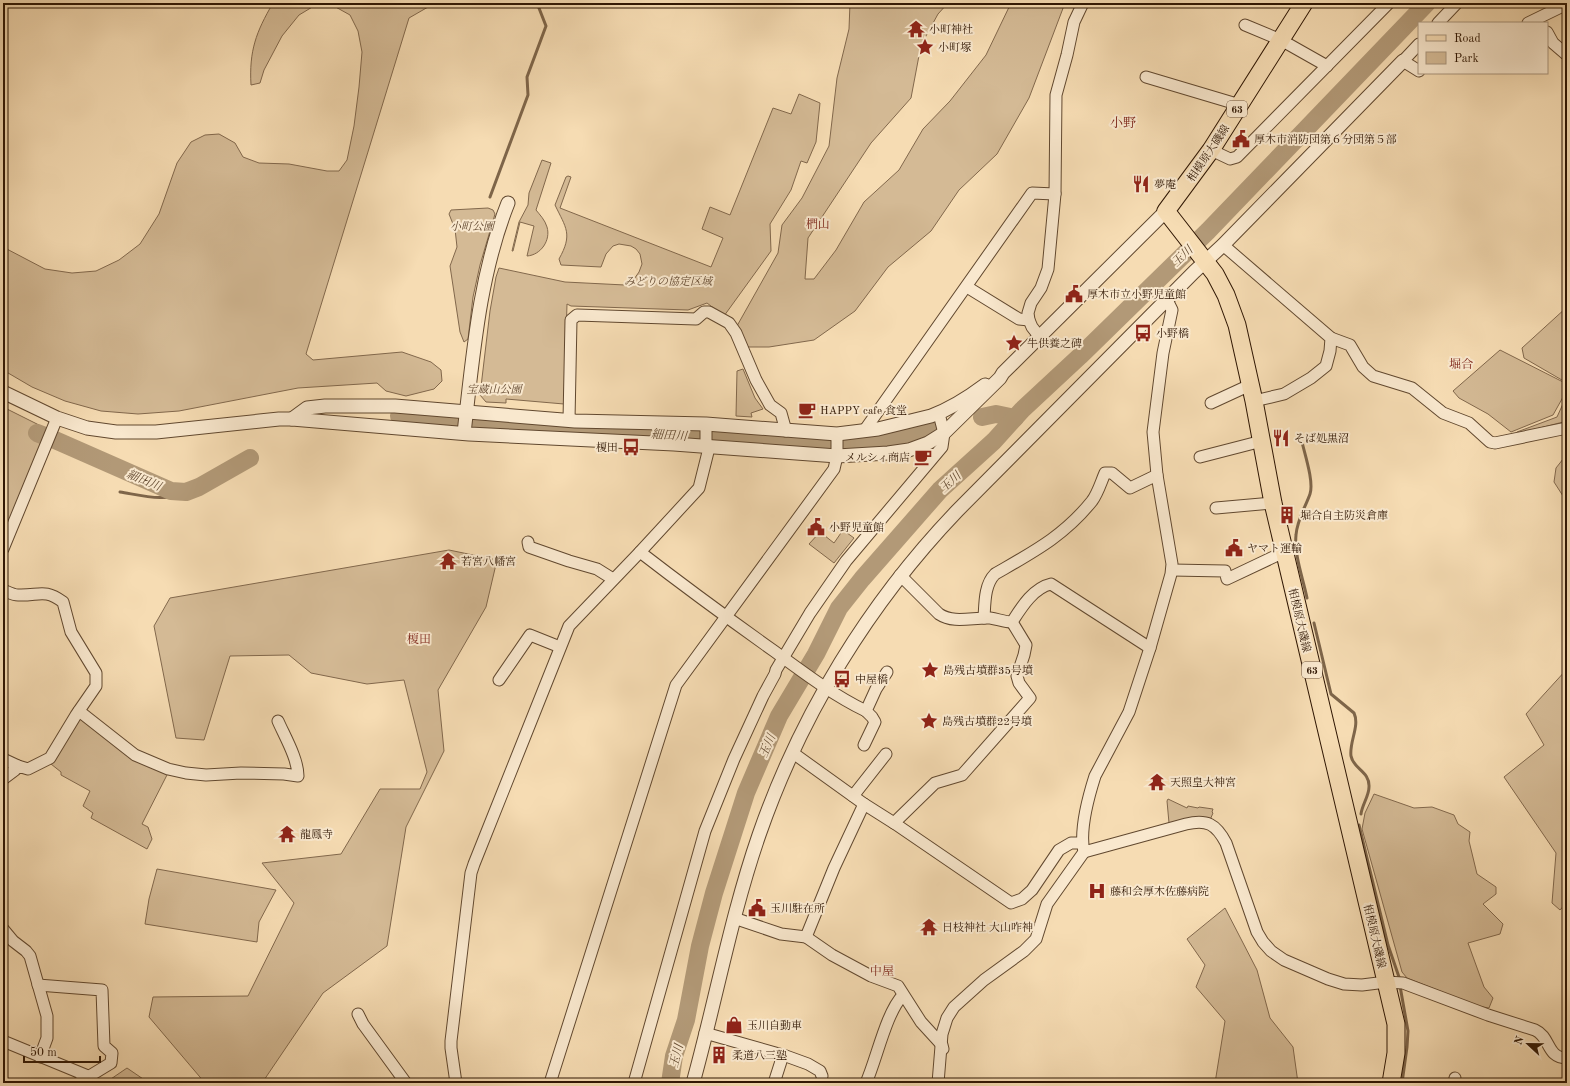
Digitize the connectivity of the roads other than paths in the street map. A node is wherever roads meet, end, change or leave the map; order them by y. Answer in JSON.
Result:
{"nodes":[{"id":1,"x":1082,"y":3,"type":"edge"},
{"id":2,"x":1304,"y":3,"type":"edge"},
{"id":3,"x":1389,"y":3,"type":"edge"},
{"id":4,"x":1457,"y":3,"type":"edge"},
{"id":5,"x":1567,"y":4,"type":"edge"},
{"id":6,"x":1541,"y":20,"type":"edge"},
{"id":7,"x":1442,"y":22,"type":"edge"},
{"id":8,"x":1245,"y":25,"type":"dead end"},
{"id":9,"x":1548,"y":34,"type":"edge"},
{"id":10,"x":1281,"y":40,"type":"junction"},
{"id":11,"x":1418,"y":45,"type":"edge"},
{"id":12,"x":1567,"y":55,"type":"edge"},
{"id":13,"x":1403,"y":61,"type":"junction"},
{"id":14,"x":1327,"y":66,"type":"junction"},
{"id":15,"x":1418,"y":70,"type":"edge"},
{"id":16,"x":1146,"y":77,"type":"dead end"},
{"id":17,"x":1240,"y":105,"type":"junction"},
{"id":18,"x":1211,"y":150,"type":"junction"},
{"id":19,"x":1055,"y":194,"type":"junction"},
{"id":20,"x":508,"y":203,"type":"dead end"},
{"id":21,"x":1169,"y":216,"type":"junction"},
{"id":22,"x":1223,"y":245,"type":"junction"},
{"id":23,"x":1204,"y":260,"type":"junction"},
{"id":24,"x":967,"y":287,"type":"junction"},
{"id":25,"x":1168,"y":300,"type":"junction"},
{"id":26,"x":1029,"y":320,"type":"junction"},
{"id":27,"x":1039,"y":336,"type":"junction"},
{"id":28,"x":1331,"y":338,"type":"junction"},
{"id":29,"x":1003,"y":373,"type":"junction"},
{"id":30,"x":1250,"y":385,"type":"junction"},
{"id":31,"x":3,"y":392,"type":"edge"},
{"id":32,"x":1254,"y":401,"type":"junction"},
{"id":33,"x":1211,"y":403,"type":"dead end"},
{"id":34,"x":57,"y":418,"type":"junction"},
{"id":35,"x":292,"y":419,"type":"junction"},
{"id":36,"x":465,"y":423,"type":"junction"},
{"id":37,"x":942,"y":424,"type":"junction"},
{"id":38,"x":706,"y":427,"type":"junction"},
{"id":39,"x":573,"y":428,"type":"junction"},
{"id":40,"x":1567,"y":428,"type":"edge"},
{"id":41,"x":786,"y":431,"type":"junction"},
{"id":42,"x":864,"y":431,"type":"junction"},
{"id":43,"x":837,"y":436,"type":"junction"},
{"id":44,"x":1262,"y":441,"type":"junction"},
{"id":45,"x":706,"y":444,"type":"junction"},
{"id":46,"x":837,"y":453,"type":"junction"},
{"id":47,"x":1200,"y":457,"type":"dead end"},
{"id":48,"x":1157,"y":475,"type":"junction"},
{"id":49,"x":1273,"y":503,"type":"junction"},
{"id":50,"x":1216,"y":508,"type":"dead end"},
{"id":51,"x":528,"y":542,"type":"dead end"},
{"id":52,"x":3,"y":549,"type":"edge"},
{"id":53,"x":640,"y":552,"type":"junction"},
{"id":54,"x":1284,"y":552,"type":"junction"},
{"id":55,"x":1172,"y":570,"type":"junction"},
{"id":56,"x":900,"y":575,"type":"junction"},
{"id":57,"x":613,"y":579,"type":"junction"},
{"id":58,"x":3,"y":590,"type":"edge"},
{"id":59,"x":725,"y":617,"type":"junction"},
{"id":60,"x":984,"y":618,"type":"junction"},
{"id":61,"x":1012,"y":622,"type":"junction"},
{"id":62,"x":560,"y":647,"type":"junction"},
{"id":63,"x":1150,"y":648,"type":"junction"},
{"id":64,"x":786,"y":660,"type":"junction"},
{"id":65,"x":887,"y":672,"type":"dead end"},
{"id":66,"x":499,"y":680,"type":"dead end"},
{"id":67,"x":823,"y":686,"type":"junction"},
{"id":68,"x":80,"y":711,"type":"junction"},
{"id":69,"x":866,"y":711,"type":"junction"},
{"id":70,"x":278,"y":721,"type":"dead end"},
{"id":71,"x":864,"y":745,"type":"dead end"},
{"id":72,"x":793,"y":753,"type":"junction"},
{"id":73,"x":3,"y":759,"type":"edge"},
{"id":74,"x":885,"y":760,"type":"dead end"},
{"id":75,"x":18,"y":766,"type":"junction"},
{"id":76,"x":3,"y":779,"type":"edge"},
{"id":77,"x":853,"y":796,"type":"junction"},
{"id":78,"x":864,"y":804,"type":"junction"},
{"id":79,"x":894,"y":823,"type":"junction"},
{"id":80,"x":1083,"y":848,"type":"junction"},
{"id":81,"x":734,"y":918,"type":"junction"},
{"id":82,"x":3,"y":929,"type":"edge"},
{"id":83,"x":806,"y":937,"type":"junction"},
{"id":84,"x":1395,"y":982,"type":"junction"},
{"id":85,"x":38,"y":985,"type":"junction"},
{"id":86,"x":903,"y":995,"type":"junction"},
{"id":87,"x":358,"y":1014,"type":"dead end"},
{"id":88,"x":705,"y":1033,"type":"junction"},
{"id":89,"x":3,"y":1041,"type":"edge"},
{"id":90,"x":942,"y":1045,"type":"junction"},
{"id":91,"x":783,"y":1055,"type":"junction"},
{"id":92,"x":40,"y":1057,"type":"junction"},
{"id":93,"x":1567,"y":1058,"type":"edge"},
{"id":94,"x":88,"y":1076,"type":"junction"},
{"id":95,"x":822,"y":1076,"type":"dead end"},
{"id":96,"x":696,"y":1082,"type":"edge"},
{"id":97,"x":78,"y":1083,"type":"edge"},
{"id":98,"x":406,"y":1083,"type":"edge"},
{"id":99,"x":456,"y":1083,"type":"edge"},
{"id":100,"x":550,"y":1083,"type":"edge"},
{"id":101,"x":634,"y":1083,"type":"edge"},
{"id":102,"x":774,"y":1083,"type":"edge"},
{"id":103,"x":866,"y":1083,"type":"edge"},
{"id":104,"x":938,"y":1083,"type":"edge"},
{"id":105,"x":945,"y":1083,"type":"edge"},
{"id":106,"x":1391,"y":1083,"type":"edge"}],
"edges":[{"from":1,"to":19,"type":"street"},
{"from":2,"to":10,"type":"main road","name":"相模原大磯線","number":"63"},
{"from":3,"to":14,"type":"street"},
{"from":4,"to":7,"type":"street"},
{"from":5,"to":6,"type":"street"},
{"from":8,"to":10,"type":"street"},
{"from":9,"to":12,"type":"street"},
{"from":10,"to":14,"type":"street"},
{"from":10,"to":17,"type":"main road","name":"相模原大磯線","number":"63"},
{"from":11,"to":13,"type":"street"},
{"from":13,"to":15,"type":"street"},
{"from":13,"to":22,"type":"street"},
{"from":14,"to":18,"type":"street"},
{"from":16,"to":17,"type":"street"},
{"from":17,"to":18,"type":"main road","name":"相模原大磯線","number":"63"},
{"from":18,"to":21,"type":"main road","name":"相模原大磯線","number":"63"},
{"from":19,"to":24,"type":"street"},
{"from":19,"to":26,"type":"street"},
{"from":20,"to":36,"type":"street"},
{"from":21,"to":23,"type":"main road","number":"63"},
{"from":21,"to":27,"type":"street"},
{"from":22,"to":23,"type":"street"},
{"from":22,"to":28,"type":"street"},
{"from":23,"to":25,"type":"street"},
{"from":23,"to":30,"type":"main road","name":"相模原大磯線","number":"63"},
{"from":24,"to":26,"type":"street"},
{"from":24,"to":42,"type":"street"},
{"from":25,"to":48,"type":"street"},
{"from":25,"to":56,"type":"street"},
{"from":26,"to":27,"type":"street"},
{"from":27,"to":29,"type":"street"},
{"from":28,"to":32,"type":"street"},
{"from":28,"to":40,"type":"street"},
{"from":29,"to":37,"type":"street"},
{"from":29,"to":37,"type":"street"},
{"from":30,"to":32,"type":"main road","name":"相模原大磯線","number":"63"},
{"from":30,"to":33,"type":"street"},
{"from":31,"to":34,"type":"street"},
{"from":32,"to":44,"type":"main road","name":"相模原大磯線","number":"63"},
{"from":34,"to":35,"type":"street"},
{"from":34,"to":52,"type":"street"},
{"from":35,"to":36,"type":"street"},
{"from":35,"to":36,"type":"street"},
{"from":36,"to":39,"type":"street"},
{"from":36,"to":39,"type":"street"},
{"from":37,"to":42,"type":"street"},
{"from":37,"to":46,"type":"street"},
{"from":37,"to":64,"type":"street"},
{"from":38,"to":39,"type":"street"},
{"from":38,"to":41,"type":"street"},
{"from":38,"to":45,"type":"street"},
{"from":39,"to":41,"type":"street"},
{"from":39,"to":45,"type":"street"},
{"from":41,"to":43,"type":"street"},
{"from":42,"to":43,"type":"street"},
{"from":43,"to":46,"type":"street"},
{"from":44,"to":47,"type":"street"},
{"from":44,"to":49,"type":"main road","name":"相模原大磯線","number":"63"},
{"from":45,"to":46,"type":"street"},
{"from":45,"to":53,"type":"street"},
{"from":46,"to":59,"type":"street"},
{"from":48,"to":55,"type":"street"},
{"from":48,"to":60,"type":"street"},
{"from":49,"to":50,"type":"street"},
{"from":49,"to":54,"type":"main road","name":"相模原大磯線","number":"63"},
{"from":51,"to":57,"type":"street"},
{"from":53,"to":57,"type":"street"},
{"from":53,"to":59,"type":"street"},
{"from":54,"to":55,"type":"street"},
{"from":54,"to":84,"type":"main road","name":"相模原大磯線","number":"63"},
{"from":55,"to":63,"type":"street"},
{"from":56,"to":60,"type":"street"},
{"from":56,"to":67,"type":"street"},
{"from":57,"to":62,"type":"street"},
{"from":58,"to":68,"type":"street"},
{"from":59,"to":64,"type":"street"},
{"from":59,"to":100,"type":"street"},
{"from":60,"to":61,"type":"street"},
{"from":61,"to":63,"type":"street"},
{"from":61,"to":79,"type":"street"},
{"from":62,"to":66,"type":"street"},
{"from":62,"to":99,"type":"street"},
{"from":63,"to":80,"type":"street"},
{"from":64,"to":67,"type":"street"},
{"from":64,"to":101,"type":"street"},
{"from":65,"to":69,"type":"street"},
{"from":67,"to":69,"type":"street"},
{"from":67,"to":72,"type":"street"},
{"from":68,"to":70,"type":"street"},
{"from":68,"to":75,"type":"street"},
{"from":69,"to":71,"type":"street"},
{"from":72,"to":77,"type":"street"},
{"from":72,"to":81,"type":"street"},
{"from":73,"to":75,"type":"street"},
{"from":74,"to":77,"type":"street"},
{"from":75,"to":76,"type":"street"},
{"from":77,"to":78,"type":"street"},
{"from":78,"to":79,"type":"street"},
{"from":78,"to":83,"type":"street"},
{"from":79,"to":80,"type":"street"},
{"from":80,"to":84,"type":"street"},
{"from":80,"to":90,"type":"street"},
{"from":81,"to":83,"type":"street"},
{"from":81,"to":88,"type":"street"},
{"from":82,"to":85,"type":"street"},
{"from":83,"to":86,"type":"street"},
{"from":84,"to":93,"type":"street"},
{"from":84,"to":106,"type":"main road","name":"相模原大磯線","number":"63"},
{"from":85,"to":92,"type":"street"},
{"from":85,"to":94,"type":"street"},
{"from":86,"to":90,"type":"street"},
{"from":86,"to":103,"type":"street"},
{"from":87,"to":98,"type":"street"},
{"from":88,"to":91,"type":"street"},
{"from":88,"to":96,"type":"street"},
{"from":89,"to":92,"type":"street"},
{"from":90,"to":104,"type":"street"},
{"from":90,"to":105,"type":"street"},
{"from":91,"to":95,"type":"street"},
{"from":91,"to":102,"type":"street"},
{"from":92,"to":94,"type":"street"},
{"from":94,"to":97,"type":"street"}]}
